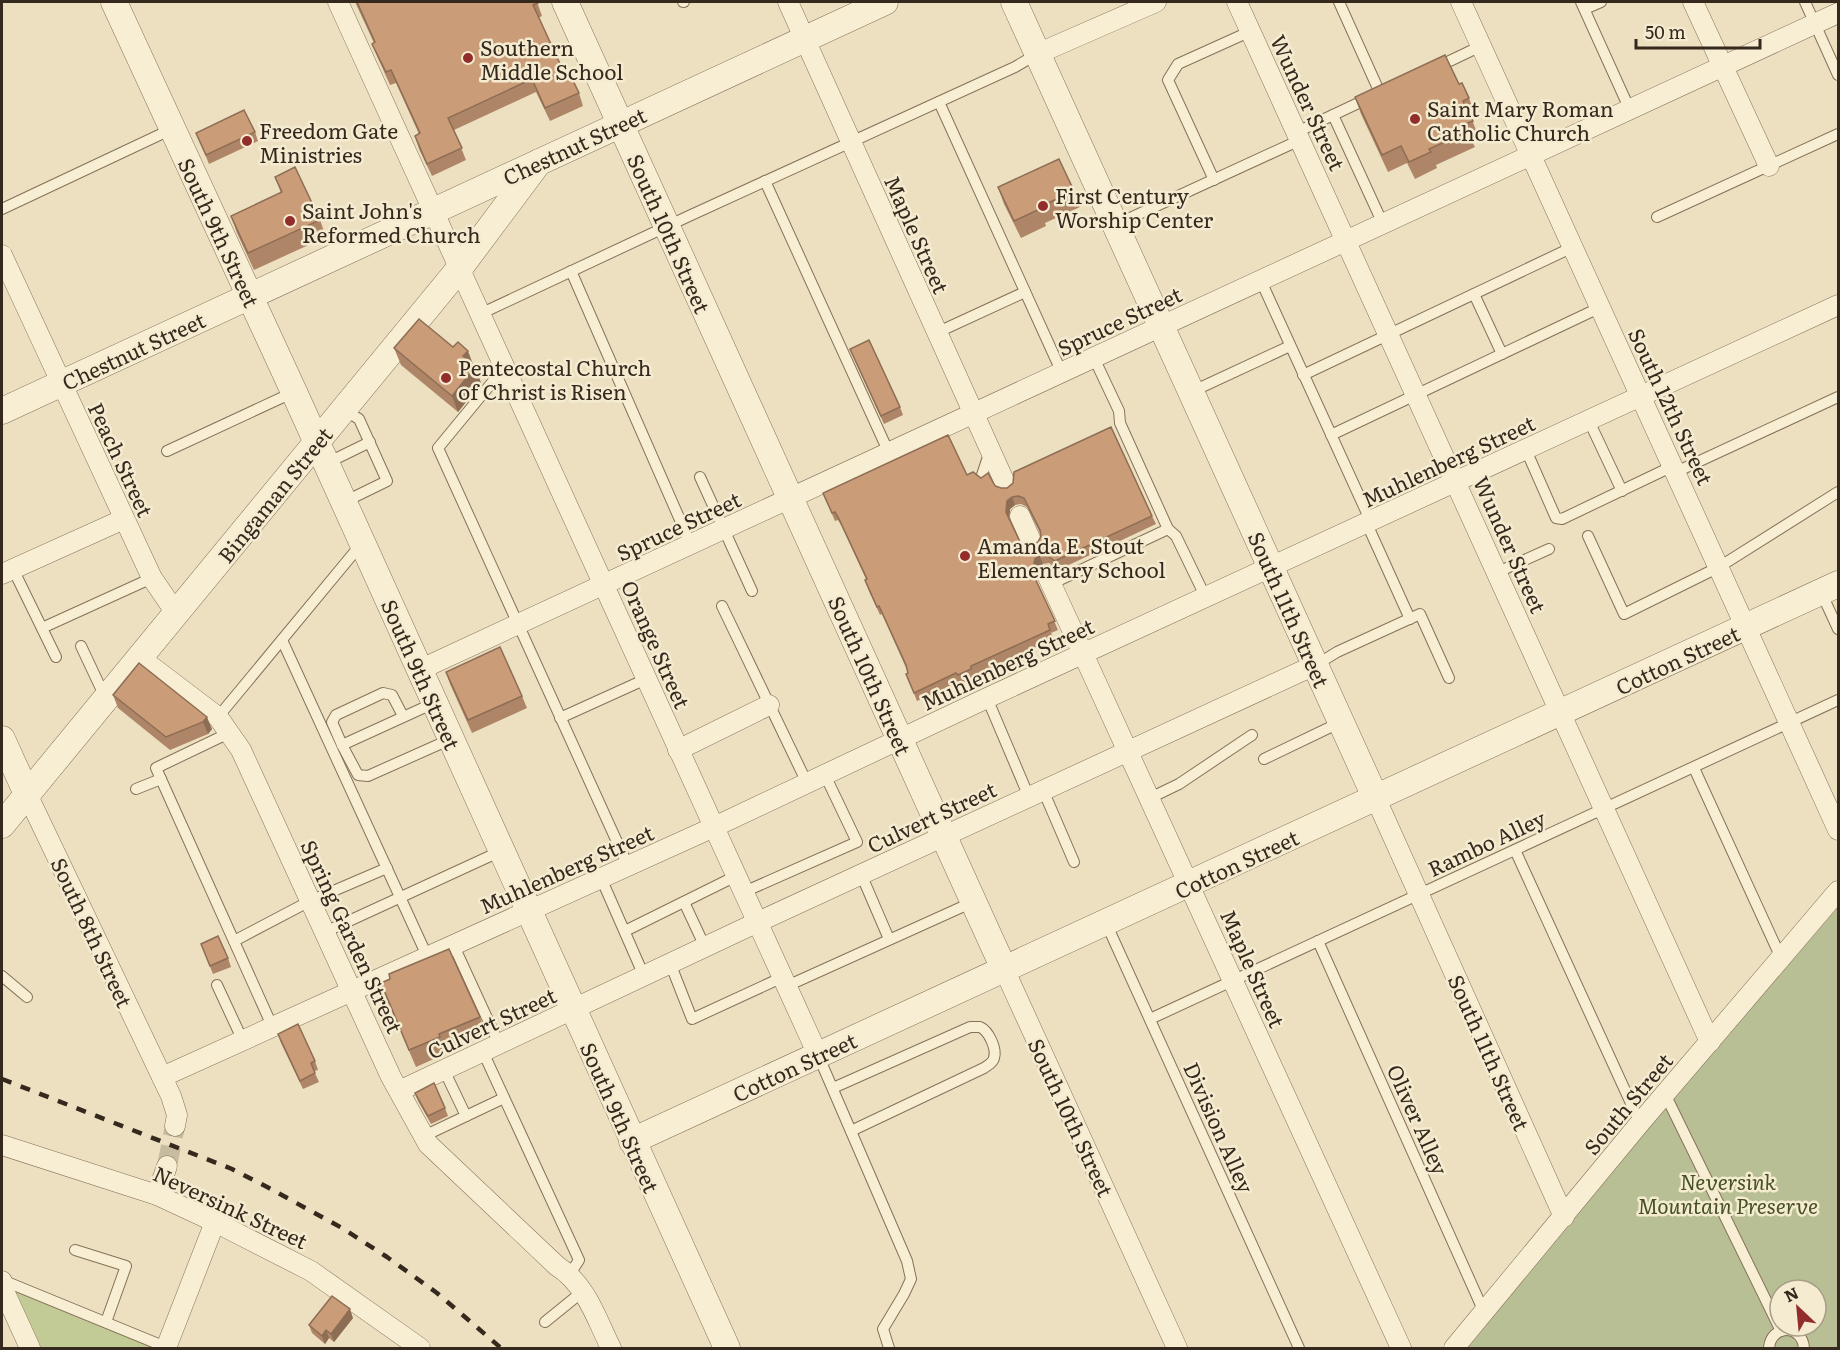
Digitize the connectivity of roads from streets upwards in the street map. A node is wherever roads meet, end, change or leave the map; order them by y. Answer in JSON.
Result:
{"nodes":[{"id":1,"x":114,"y":2,"type":"edge"},
{"id":2,"x":338,"y":2,"type":"edge"},
{"id":3,"x":565,"y":2,"type":"edge"},
{"id":4,"x":788,"y":2,"type":"edge"},
{"id":5,"x":885,"y":2,"type":"edge"},
{"id":6,"x":1014,"y":2,"type":"edge"},
{"id":7,"x":1156,"y":2,"type":"edge"},
{"id":8,"x":1237,"y":2,"type":"edge"},
{"id":9,"x":1461,"y":2,"type":"edge"},
{"id":10,"x":1693,"y":2,"type":"edge"},
{"id":11,"x":1839,"y":13,"type":"edge"},
{"id":12,"x":805,"y":38,"type":"junction"},
{"id":13,"x":1037,"y":54,"type":"junction"},
{"id":14,"x":1723,"y":66,"type":"junction"},
{"id":15,"x":621,"y":123,"type":"junction"},
{"id":16,"x":1531,"y":155,"type":"junction"},
{"id":17,"x":541,"y":160,"type":"junction"},
{"id":18,"x":1769,"y":166,"type":"road end"},
{"id":19,"x":432,"y":211,"type":"junction"},
{"id":20,"x":1347,"y":241,"type":"junction"},
{"id":21,"x":2,"y":255,"type":"edge"},
{"id":22,"x":459,"y":268,"type":"junction"},
{"id":23,"x":249,"y":296,"type":"junction"},
{"id":24,"x":1837,"y":311,"type":"edge"},
{"id":25,"x":1162,"y":327,"type":"junction"},
{"id":26,"x":60,"y":384,"type":"junction"},
{"id":27,"x":1642,"y":397,"type":"junction"},
{"id":28,"x":2,"y":411,"type":"edge"},
{"id":29,"x":973,"y":413,"type":"junction"},
{"id":30,"x":322,"y":453,"type":"junction"},
{"id":31,"x":1001,"y":479,"type":"dead end"},
{"id":32,"x":1457,"y":482,"type":"junction"},
{"id":33,"x":791,"y":499,"type":"junction"},
{"id":34,"x":1020,"y":516,"type":"dead end"},
{"id":35,"x":124,"y":519,"type":"junction"},
{"id":36,"x":1032,"y":543,"type":"edge"},
{"id":37,"x":1271,"y":568,"type":"junction"},
{"id":38,"x":7,"y":572,"type":"edge"},
{"id":39,"x":1049,"y":579,"type":"road end"},
{"id":40,"x":604,"y":586,"type":"junction"},
{"id":41,"x":1830,"y":588,"type":"edge"},
{"id":42,"x":176,"y":613,"type":"junction"},
{"id":43,"x":1745,"y":628,"type":"junction"},
{"id":44,"x":1083,"y":654,"type":"junction"},
{"id":45,"x":139,"y":657,"type":"junction"},
{"id":46,"x":1315,"y":665,"type":"junction"},
{"id":47,"x":420,"y":670,"type":"junction"},
{"id":48,"x":769,"y":705,"type":"road end"},
{"id":49,"x":1561,"y":713,"type":"junction"},
{"id":50,"x":900,"y":739,"type":"junction"},
{"id":51,"x":678,"y":750,"type":"junction"},
{"id":52,"x":1129,"y":752,"type":"junction"},
{"id":53,"x":4,"y":753,"type":"edge"},
{"id":54,"x":27,"y":794,"type":"junction"},
{"id":55,"x":1376,"y":799,"type":"junction"},
{"id":56,"x":2,"y":825,"type":"edge"},
{"id":57,"x":714,"y":827,"type":"junction"},
{"id":58,"x":1839,"y":830,"type":"edge"},
{"id":59,"x":944,"y":837,"type":"junction"},
{"id":60,"x":1190,"y":884,"type":"junction"},
{"id":61,"x":1839,"y":891,"type":"edge"},
{"id":62,"x":528,"y":912,"type":"junction"},
{"id":63,"x":758,"y":922,"type":"junction"},
{"id":64,"x":1004,"y":969,"type":"junction"},
{"id":65,"x":352,"y":992,"type":"junction"},
{"id":66,"x":573,"y":1010,"type":"junction"},
{"id":67,"x":1710,"y":1042,"type":"junction"},
{"id":68,"x":818,"y":1055,"type":"junction"},
{"id":69,"x":162,"y":1077,"type":"junction"},
{"id":70,"x":399,"y":1091,"type":"junction"},
{"id":71,"x":175,"y":1126,"type":"tunnel mouth"},
{"id":72,"x":632,"y":1141,"type":"junction"},
{"id":73,"x":2,"y":1145,"type":"edge"},
{"id":74,"x":166,"y":1166,"type":"tunnel mouth"},
{"id":75,"x":157,"y":1195,"type":"junction"},
{"id":76,"x":1564,"y":1216,"type":"junction"},
{"id":77,"x":215,"y":1222,"type":"junction"},
{"id":78,"x":2,"y":1280,"type":"edge"},
{"id":79,"x":30,"y":1348,"type":"edge"},
{"id":80,"x":167,"y":1348,"type":"edge"},
{"id":81,"x":420,"y":1348,"type":"edge"},
{"id":82,"x":611,"y":1348,"type":"edge"},
{"id":83,"x":727,"y":1348,"type":"edge"},
{"id":84,"x":1177,"y":1348,"type":"edge"},
{"id":85,"x":1401,"y":1348,"type":"edge"},
{"id":86,"x":1454,"y":1348,"type":"edge"}],
"edges":[{"from":1,"to":23,"type":"street","name":"South 9th Street"},
{"from":2,"to":19,"type":"street","name":"Orange Street"},
{"from":3,"to":15,"type":"street","name":"South 10th Street"},
{"from":4,"to":12,"type":"street","name":"Maple Street"},
{"from":5,"to":12,"type":"street","name":"Chestnut Street"},
{"from":6,"to":13,"type":"street","name":"South 11th Street"},
{"from":7,"to":13,"type":"street"},
{"from":8,"to":20,"type":"street","name":"Wunder Street"},
{"from":9,"to":16,"type":"street","name":"South 12th Street"},
{"from":10,"to":14,"type":"street"},
{"from":11,"to":14,"type":"street","name":"Spruce Street"},
{"from":12,"to":15,"type":"street","name":"Chestnut Street"},
{"from":12,"to":29,"type":"street","name":"Maple Street"},
{"from":13,"to":25,"type":"street","name":"South 11th Street"},
{"from":14,"to":16,"type":"street","name":"Spruce Street"},
{"from":14,"to":18,"type":"street"},
{"from":15,"to":17,"type":"street","name":"Chestnut Street"},
{"from":15,"to":33,"type":"street","name":"South 10th Street"},
{"from":16,"to":20,"type":"street","name":"Spruce Street"},
{"from":16,"to":27,"type":"street","name":"South 12th Street"},
{"from":17,"to":19,"type":"street","name":"Chestnut Street"},
{"from":17,"to":22,"type":"street","name":"Bingaman Street"},
{"from":19,"to":22,"type":"street","name":"Orange Street"},
{"from":19,"to":23,"type":"street","name":"Chestnut Street"},
{"from":20,"to":25,"type":"street","name":"Spruce Street"},
{"from":20,"to":32,"type":"street","name":"Wunder Street"},
{"from":21,"to":26,"type":"street","name":"Peach Street"},
{"from":22,"to":30,"type":"street","name":"Bingaman Street"},
{"from":22,"to":40,"type":"street","name":"Orange Street"},
{"from":23,"to":26,"type":"street","name":"Chestnut Street"},
{"from":23,"to":30,"type":"street","name":"South 9th Street"},
{"from":24,"to":27,"type":"street","name":"Muhlenberg Street"},
{"from":25,"to":29,"type":"street","name":"Spruce Street"},
{"from":25,"to":37,"type":"street","name":"South 11th Street"},
{"from":26,"to":28,"type":"street","name":"Chestnut Street"},
{"from":26,"to":35,"type":"street","name":"Peach Street"},
{"from":27,"to":32,"type":"street","name":"Muhlenberg Street"},
{"from":27,"to":43,"type":"street","name":"South 12th Street"},
{"from":29,"to":31,"type":"street","name":"Maple Street"},
{"from":29,"to":33,"type":"street","name":"Spruce Street"},
{"from":30,"to":42,"type":"street","name":"Bingaman Street"},
{"from":30,"to":47,"type":"street","name":"South 9th Street"},
{"from":32,"to":37,"type":"street","name":"Muhlenberg Street"},
{"from":32,"to":49,"type":"street","name":"Wunder Street"},
{"from":33,"to":40,"type":"street","name":"Spruce Street"},
{"from":33,"to":50,"type":"street","name":"South 10th Street"},
{"from":34,"to":36,"type":"street"},
{"from":35,"to":38,"type":"street"},
{"from":35,"to":42,"type":"street","name":"Peach Street"},
{"from":37,"to":44,"type":"street","name":"Muhlenberg Street"},
{"from":37,"to":46,"type":"street","name":"South 11th Street"},
{"from":39,"to":44,"type":"street","name":"Maple Street"},
{"from":40,"to":47,"type":"street","name":"Spruce Street"},
{"from":40,"to":51,"type":"street","name":"Orange Street"},
{"from":41,"to":43,"type":"street","name":"Cotton Street"},
{"from":42,"to":45,"type":"street","name":"Bingaman Street"},
{"from":43,"to":49,"type":"street","name":"Cotton Street"},
{"from":43,"to":58,"type":"street","name":"South 12th Street"},
{"from":44,"to":50,"type":"street","name":"Muhlenberg Street"},
{"from":44,"to":52,"type":"street","name":"Maple Street"},
{"from":45,"to":54,"type":"street","name":"Bingaman Street"},
{"from":45,"to":65,"type":"street","name":"Spring Garden Street"},
{"from":46,"to":52,"type":"street","name":"Culvert Street"},
{"from":46,"to":55,"type":"street","name":"South 11th Street"},
{"from":47,"to":62,"type":"street","name":"South 9th Street"},
{"from":48,"to":51,"type":"street"},
{"from":49,"to":55,"type":"street","name":"Cotton Street"},
{"from":49,"to":67,"type":"street","name":"Wunder Street"},
{"from":50,"to":57,"type":"street","name":"Muhlenberg Street"},
{"from":50,"to":59,"type":"street","name":"South 10th Street"},
{"from":51,"to":57,"type":"street","name":"Orange Street"},
{"from":52,"to":59,"type":"street","name":"Culvert Street"},
{"from":52,"to":60,"type":"street","name":"Maple Street"},
{"from":53,"to":54,"type":"street","name":"South 8th Street"},
{"from":54,"to":56,"type":"street","name":"Bingaman Street"},
{"from":54,"to":69,"type":"street","name":"South 8th Street"},
{"from":55,"to":60,"type":"street","name":"Cotton Street"},
{"from":55,"to":76,"type":"street","name":"South 11th Street"},
{"from":57,"to":62,"type":"street","name":"Muhlenberg Street"},
{"from":57,"to":63,"type":"street","name":"Orange Street"},
{"from":59,"to":63,"type":"street","name":"Culvert Street"},
{"from":59,"to":64,"type":"street","name":"South 10th Street"},
{"from":60,"to":64,"type":"street","name":"Cotton Street"},
{"from":60,"to":85,"type":"street","name":"Maple Street"},
{"from":61,"to":67,"type":"street","name":"South Street"},
{"from":62,"to":65,"type":"street","name":"Muhlenberg Street"},
{"from":62,"to":66,"type":"street","name":"South 9th Street"},
{"from":63,"to":66,"type":"street","name":"Culvert Street"},
{"from":63,"to":68,"type":"street","name":"Orange Street"},
{"from":64,"to":68,"type":"street","name":"Cotton Street"},
{"from":64,"to":84,"type":"street","name":"South 10th Street"},
{"from":65,"to":69,"type":"street","name":"Muhlenberg Street"},
{"from":65,"to":70,"type":"street","name":"Spring Garden Street"},
{"from":66,"to":70,"type":"street","name":"Culvert Street"},
{"from":66,"to":72,"type":"street","name":"South 9th Street"},
{"from":67,"to":76,"type":"street","name":"South Street"},
{"from":68,"to":72,"type":"street","name":"Cotton Street"},
{"from":69,"to":71,"type":"street","name":"South 8th Street"},
{"from":70,"to":82,"type":"street","name":"Spring Garden Street"},
{"from":72,"to":83,"type":"street","name":"South 9th Street"},
{"from":73,"to":75,"type":"street","name":"Neversink Street"},
{"from":74,"to":75,"type":"street"},
{"from":75,"to":77,"type":"street","name":"Neversink Street"},
{"from":76,"to":86,"type":"street","name":"South Street"},
{"from":77,"to":80,"type":"street"},
{"from":77,"to":81,"type":"street","name":"Neversink Street"},
{"from":78,"to":79,"type":"street"}]}
